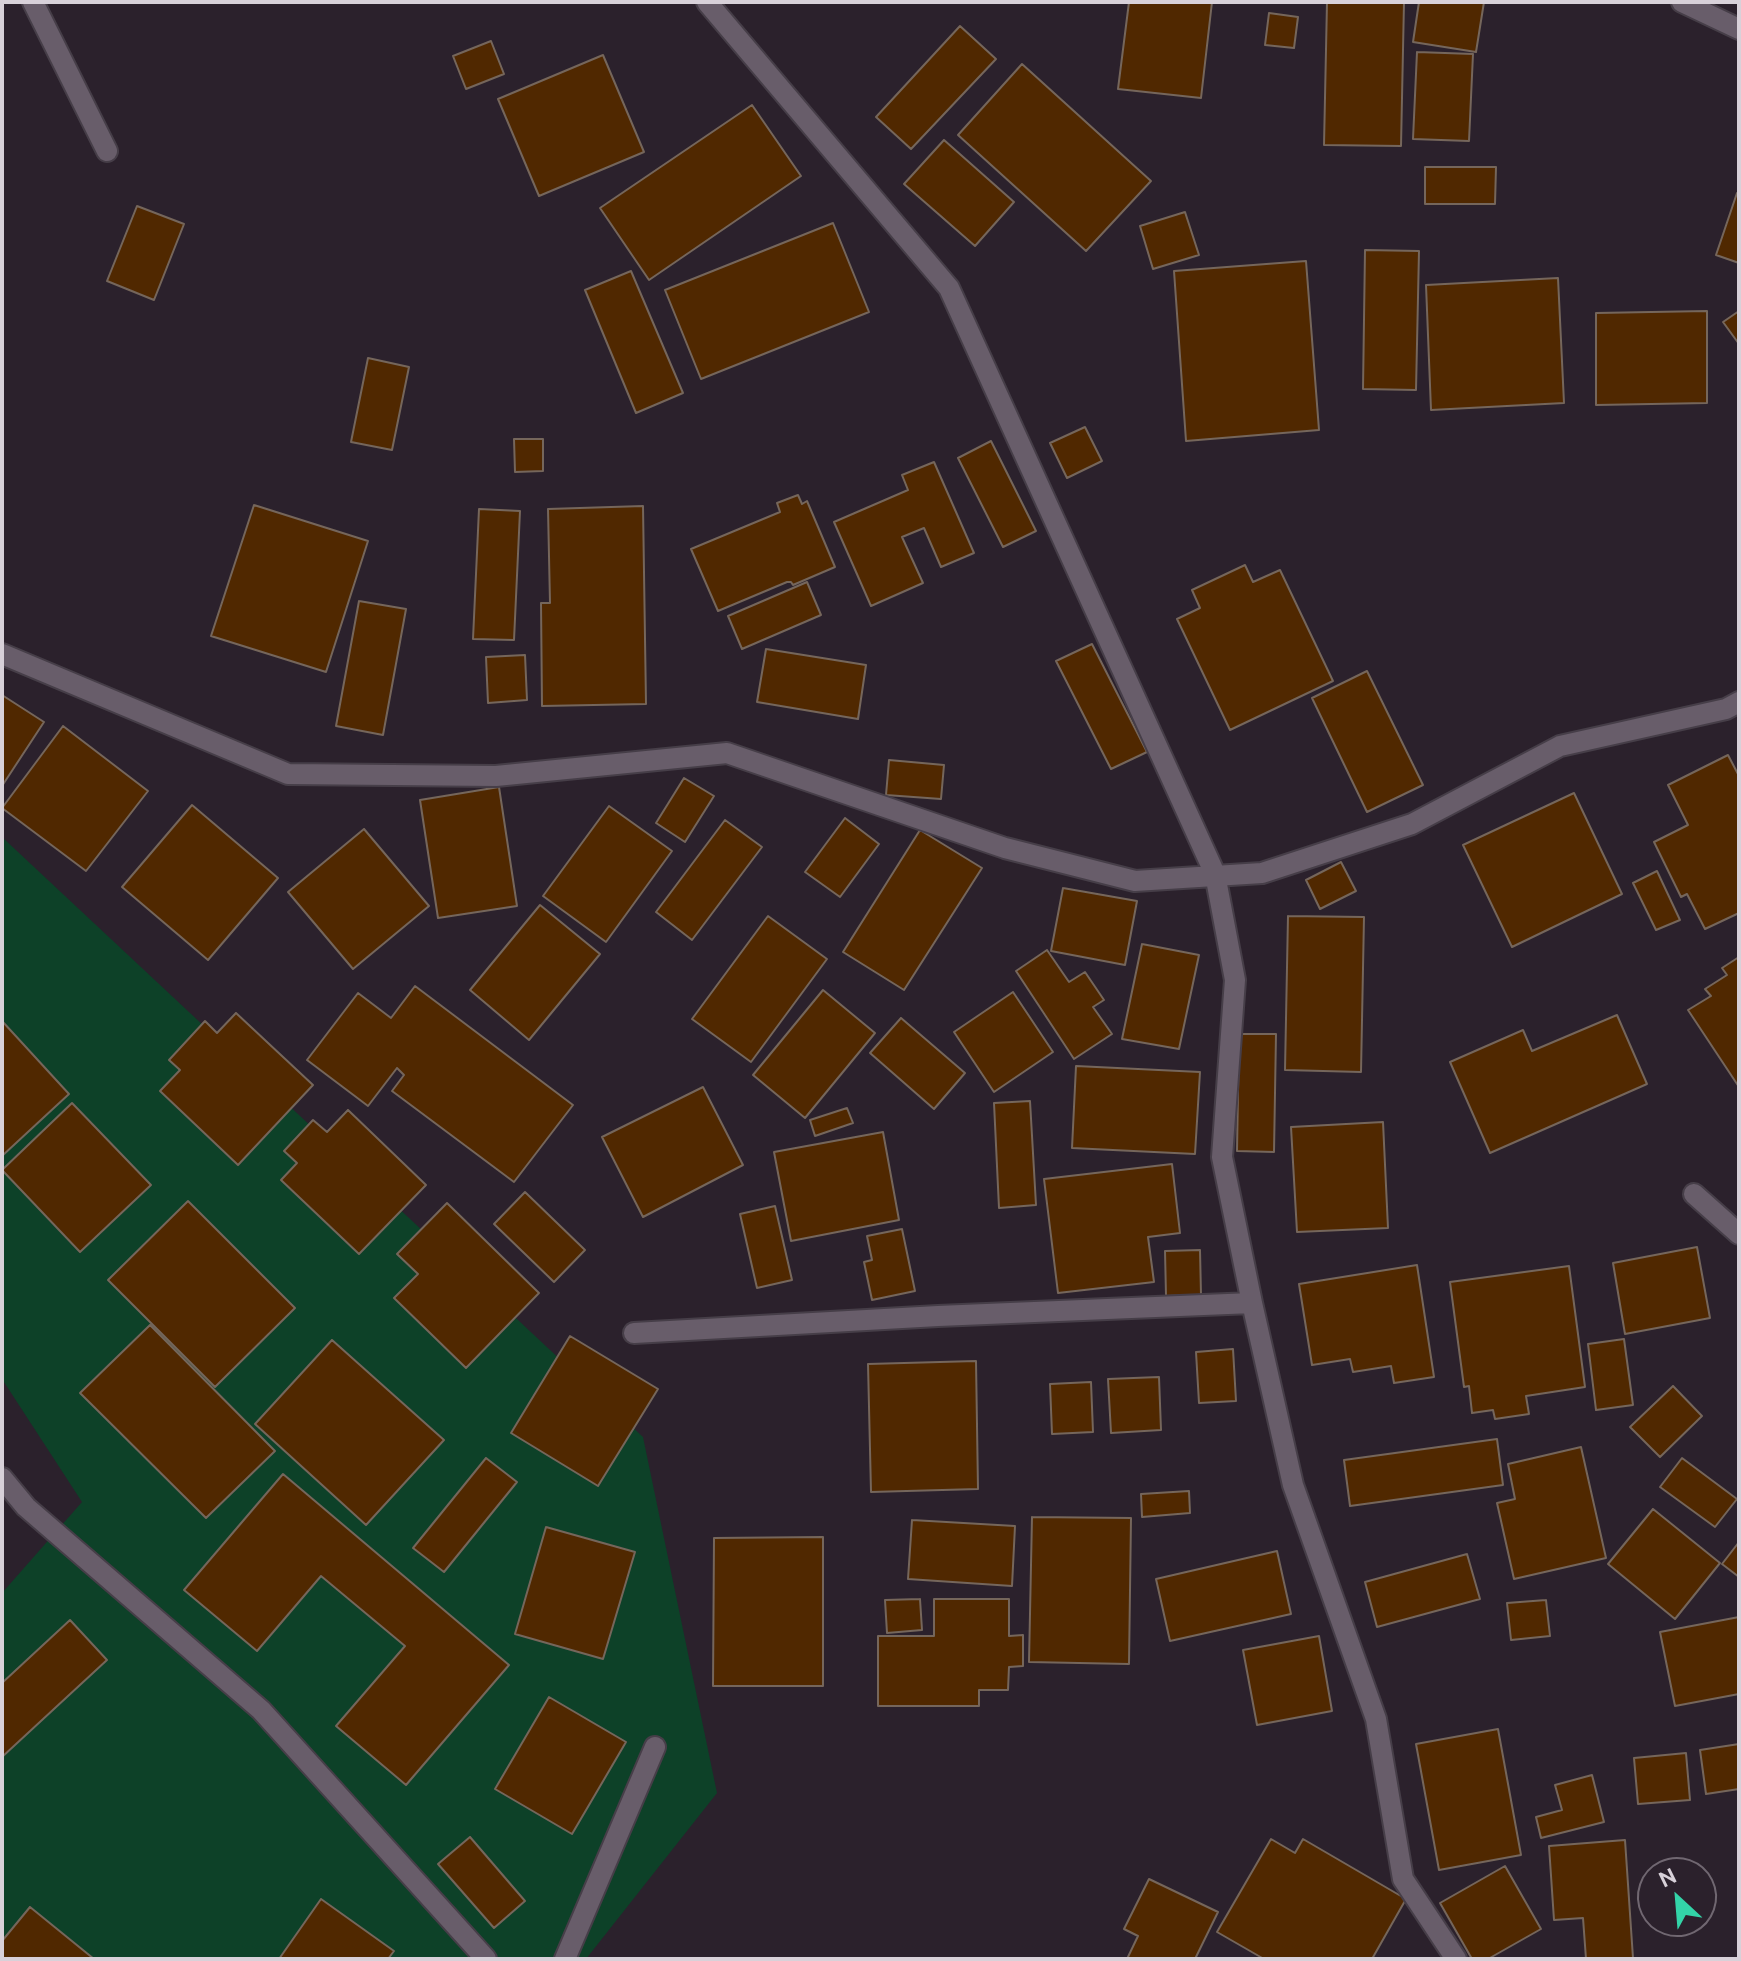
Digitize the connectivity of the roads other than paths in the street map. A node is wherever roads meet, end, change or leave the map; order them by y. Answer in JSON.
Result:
{"nodes":[{"id":1,"x":33,"y":2,"type":"edge"},
{"id":2,"x":707,"y":2,"type":"edge"},
{"id":3,"x":1682,"y":2,"type":"edge"},
{"id":4,"x":1739,"y":29,"type":"edge"},
{"id":5,"x":107,"y":151,"type":"dead end"},
{"id":6,"x":2,"y":654,"type":"edge"},
{"id":7,"x":1739,"y":702,"type":"edge"},
{"id":8,"x":1215,"y":874,"type":"junction"},
{"id":9,"x":1694,"y":1194,"type":"dead end"},
{"id":10,"x":1739,"y":1234,"type":"edge"},
{"id":11,"x":1252,"y":1303,"type":"junction"},
{"id":12,"x":634,"y":1333,"type":"dead end"},
{"id":13,"x":2,"y":1478,"type":"edge"},
{"id":14,"x":655,"y":1747,"type":"dead end"},
{"id":15,"x":479,"y":1956,"type":"edge"},
{"id":16,"x":565,"y":1959,"type":"edge"},
{"id":17,"x":1456,"y":1959,"type":"edge"}],
"edges":[{"from":1,"to":5,"type":"street"},
{"from":2,"to":8,"type":"street"},
{"from":3,"to":4,"type":"street"},
{"from":6,"to":8,"type":"street"},
{"from":7,"to":8,"type":"street"},
{"from":8,"to":11,"type":"street"},
{"from":9,"to":10,"type":"street"},
{"from":11,"to":12,"type":"street"},
{"from":11,"to":17,"type":"street"},
{"from":13,"to":15,"type":"street"},
{"from":14,"to":16,"type":"street"}]}
